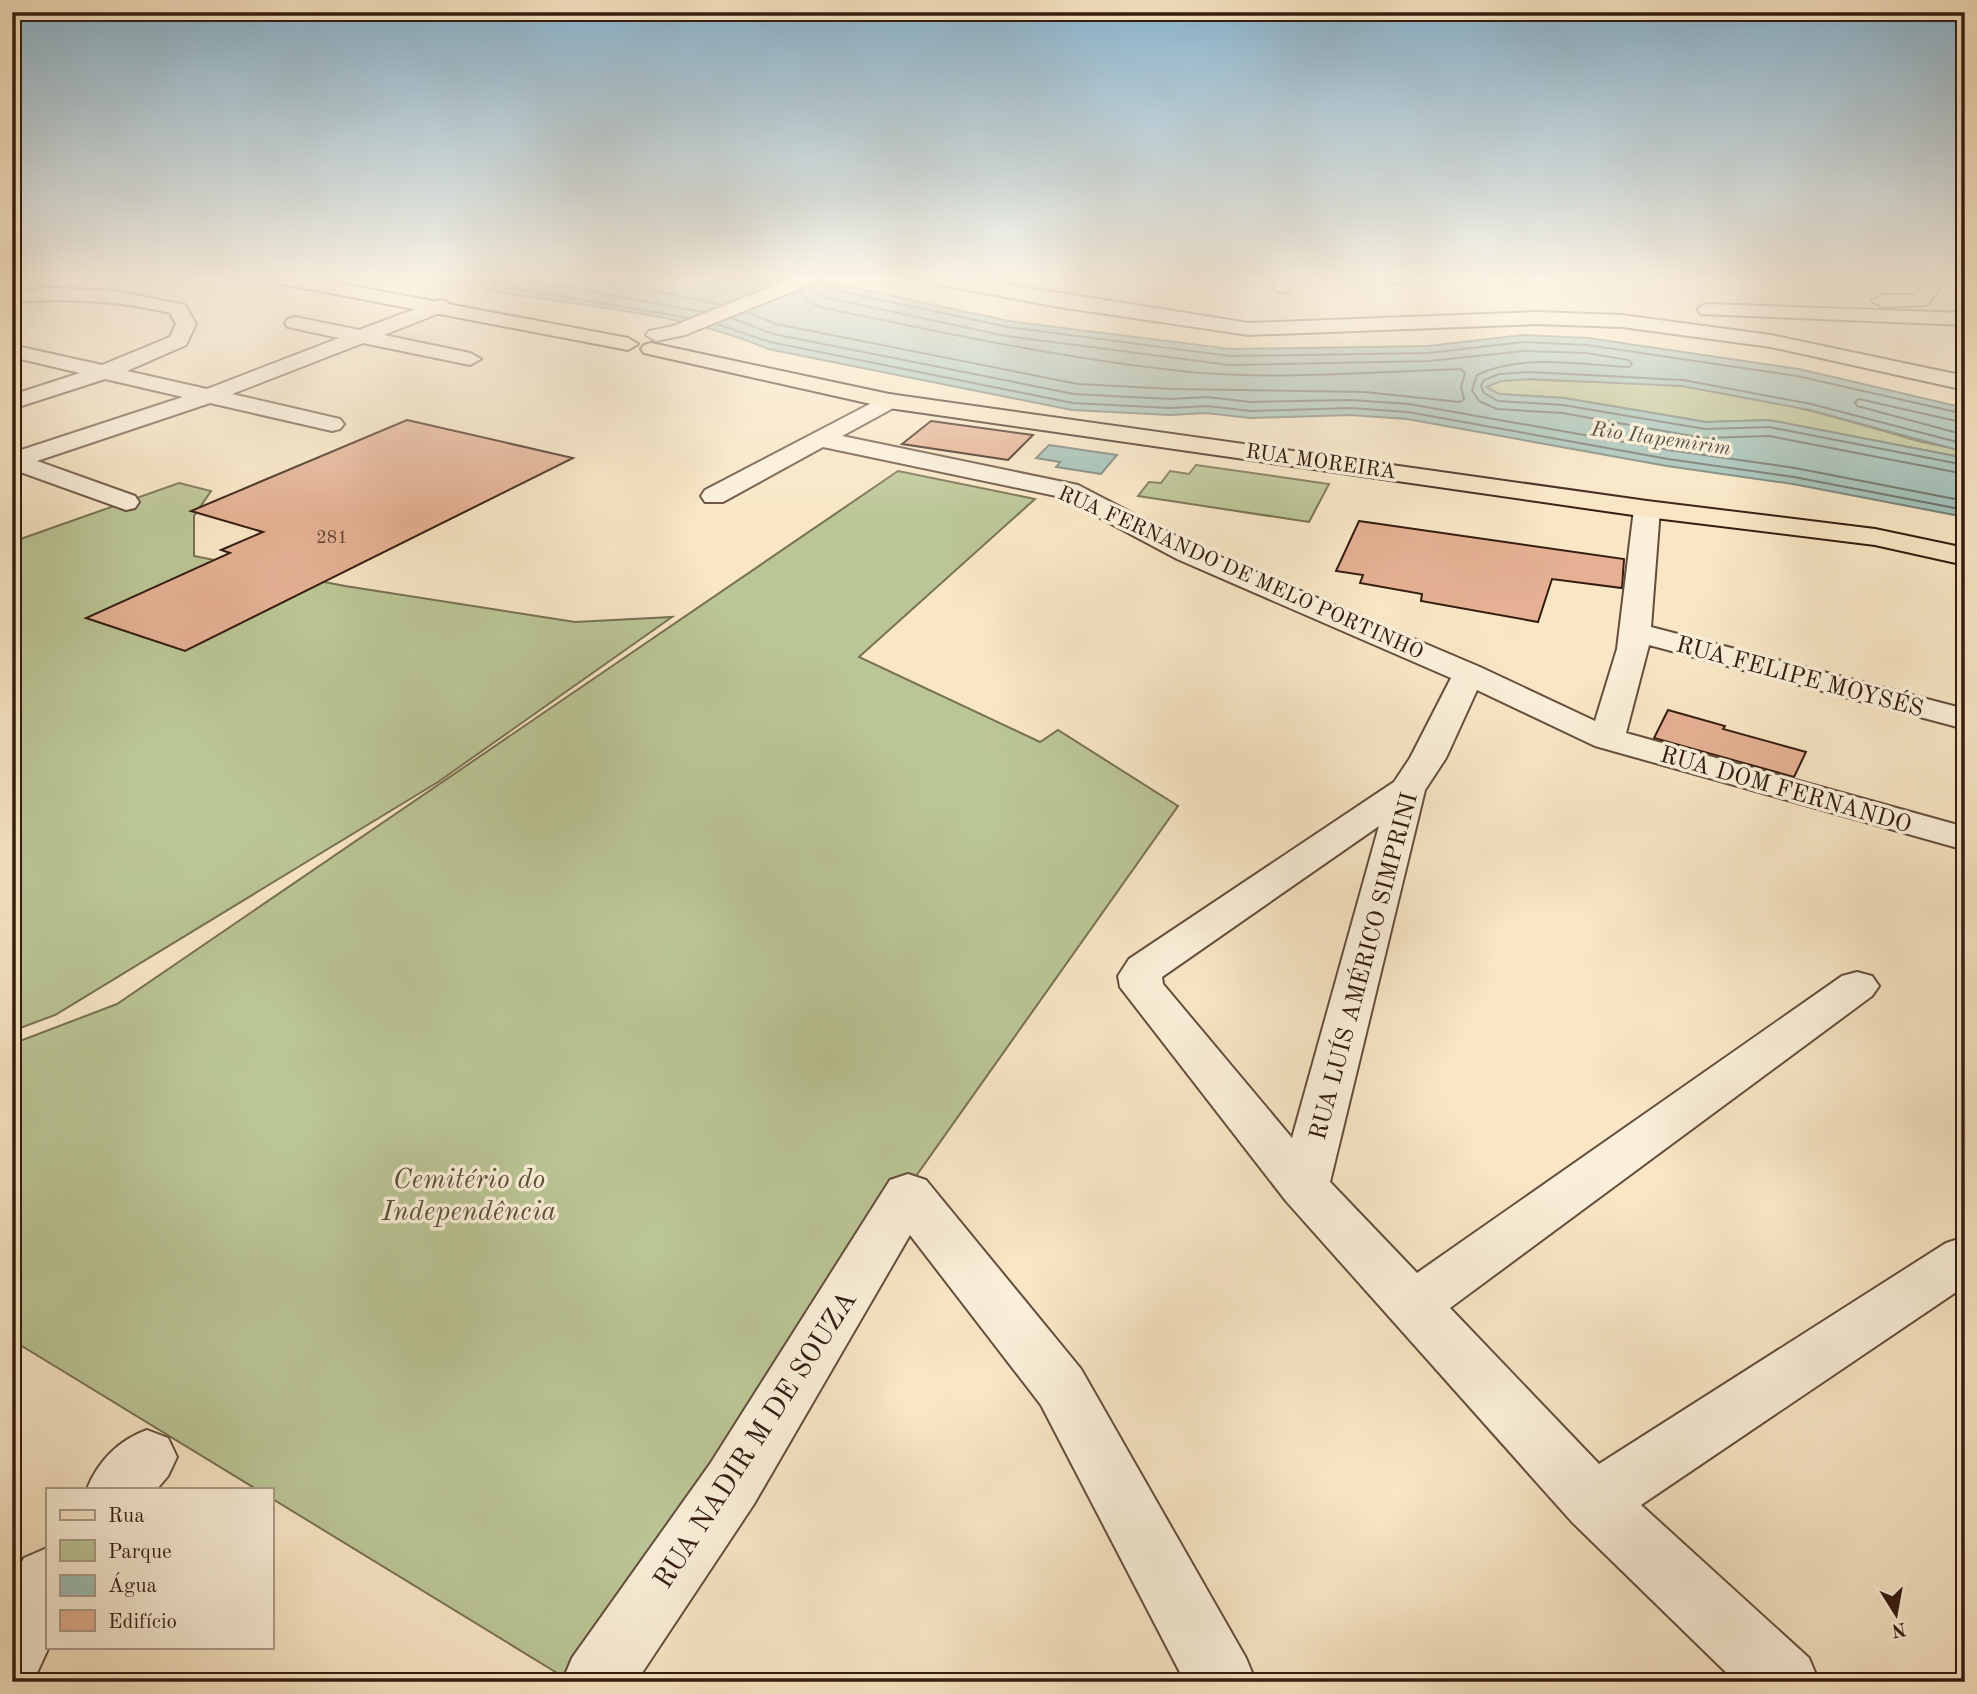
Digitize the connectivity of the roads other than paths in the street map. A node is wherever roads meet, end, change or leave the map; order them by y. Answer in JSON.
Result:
{"nodes":[{"id":1,"x":33,"y":357,"type":"edge"},
{"id":2,"x":144,"y":357,"type":"edge"},
{"id":3,"x":308,"y":357,"type":"edge"},
{"id":4,"x":460,"y":357,"type":"edge"},
{"id":5,"x":725,"y":357,"type":"edge"},
{"id":6,"x":1845,"y":357,"type":"edge"},
{"id":7,"x":470,"y":359,"type":"dead end"},
{"id":8,"x":111,"y":372,"type":"junction"},
{"id":9,"x":1965,"y":383,"type":"edge"},
{"id":10,"x":208,"y":396,"type":"junction"},
{"id":11,"x":889,"y":401,"type":"junction"},
{"id":12,"x":12,"y":402,"type":"edge"},
{"id":13,"x":332,"y":424,"type":"dead end"},
{"id":14,"x":820,"y":439,"type":"junction"},
{"id":15,"x":13,"y":461,"type":"edge"},
{"id":16,"x":714,"y":496,"type":"dead end"},
{"id":17,"x":126,"y":502,"type":"dead end"},
{"id":18,"x":1647,"y":509,"type":"junction"},
{"id":19,"x":1965,"y":557,"type":"edge"},
{"id":20,"x":1634,"y":632,"type":"junction"},
{"id":21,"x":1469,"y":674,"type":"junction"},
{"id":22,"x":1965,"y":719,"type":"edge"},
{"id":23,"x":1606,"y":739,"type":"junction"},
{"id":24,"x":1407,"y":790,"type":"junction"},
{"id":25,"x":1965,"y":839,"type":"edge"},
{"id":26,"x":1857,"y":986,"type":"dead end"},
{"id":27,"x":1304,"y":1187,"type":"junction"},
{"id":28,"x":1965,"y":1258,"type":"edge"},
{"id":29,"x":1413,"y":1305,"type":"junction"},
{"id":30,"x":1594,"y":1502,"type":"junction"},
{"id":31,"x":46,"y":1582,"type":"edge"},
{"id":32,"x":12,"y":1651,"type":"edge"},
{"id":33,"x":596,"y":1682,"type":"edge"},
{"id":34,"x":1222,"y":1682,"type":"edge"},
{"id":35,"x":1785,"y":1682,"type":"edge"}],
"edges":[{"from":1,"to":8,"type":"street"},
{"from":2,"to":8,"type":"street"},
{"from":3,"to":10,"type":"street"},
{"from":4,"to":7,"type":"street"},
{"from":5,"to":11,"type":"main road","name":"RUA MOREIRA"},
{"from":6,"to":9,"type":"street"},
{"from":8,"to":10,"type":"street"},
{"from":8,"to":12,"type":"street"},
{"from":10,"to":13,"type":"street"},
{"from":10,"to":15,"type":"street"},
{"from":11,"to":14,"type":"street"},
{"from":11,"to":18,"type":"main road","name":"RUA MOREIRA"},
{"from":14,"to":16,"type":"street"},
{"from":14,"to":21,"type":"street","name":"RUA FERNANDO DE MELO PORTINHO"},
{"from":15,"to":17,"type":"street"},
{"from":18,"to":19,"type":"main road","name":"RUA MOREIRA"},
{"from":18,"to":20,"type":"street"},
{"from":20,"to":22,"type":"street","name":"RUA FELIPE MOYSÉS"},
{"from":20,"to":23,"type":"street"},
{"from":21,"to":23,"type":"street","name":"RUA FERNANDO DE MELO PORTINHO"},
{"from":21,"to":24,"type":"street","name":"RUA LUÍS AMÉRICO SIMPRINI"},
{"from":23,"to":25,"type":"street","name":"RUA DOM FERNANDO"},
{"from":24,"to":27,"type":"street","name":"RUA LUÍS AMÉRICO SIMPRINI"},
{"from":24,"to":27,"type":"street"},
{"from":26,"to":29,"type":"street"},
{"from":27,"to":29,"type":"street"},
{"from":28,"to":30,"type":"street"},
{"from":29,"to":30,"type":"street"},
{"from":30,"to":35,"type":"street"},
{"from":31,"to":32,"type":"street"},
{"from":33,"to":34,"type":"street","name":"RUA NADIR M DE SOUZA"}]}
